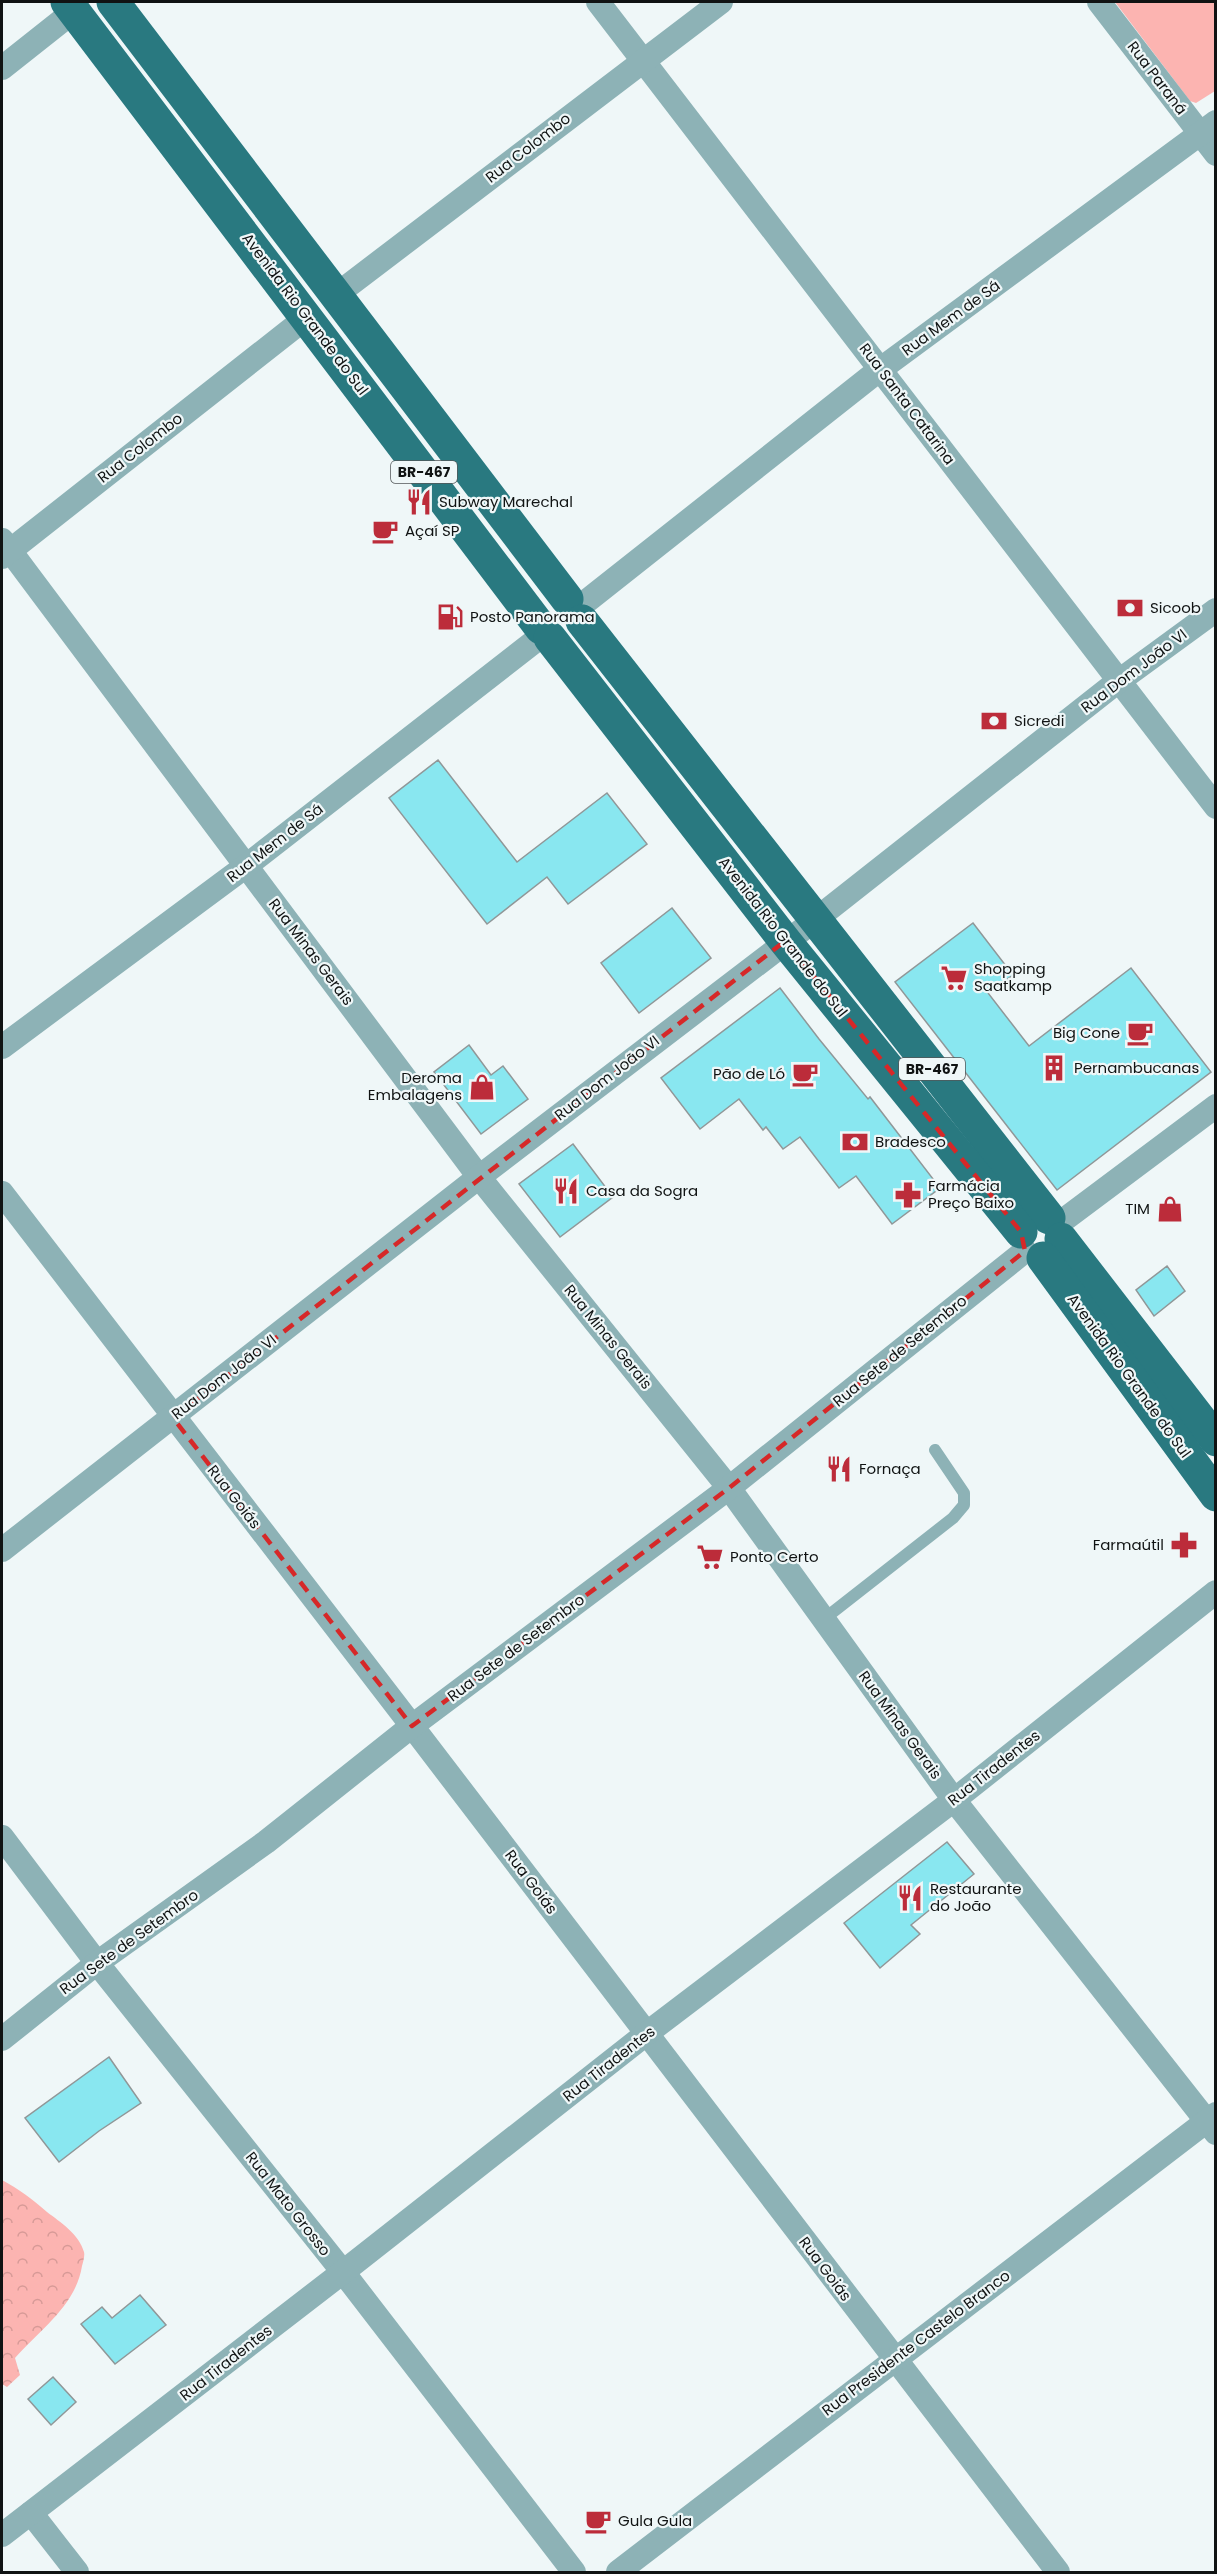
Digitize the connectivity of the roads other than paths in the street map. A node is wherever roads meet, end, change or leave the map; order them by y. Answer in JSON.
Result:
{"nodes":[{"id":1,"x":113,"y":2,"type":"edge"},
{"id":2,"x":598,"y":2,"type":"edge"},
{"id":3,"x":721,"y":2,"type":"edge"},
{"id":4,"x":1099,"y":2,"type":"edge"},
{"id":5,"x":70,"y":6,"type":"edge"},
{"id":6,"x":642,"y":60,"type":"junction"},
{"id":7,"x":2,"y":68,"type":"edge"},
{"id":8,"x":1208,"y":128,"type":"edge"},
{"id":9,"x":1215,"y":154,"type":"edge"},
{"id":10,"x":336,"y":295,"type":"junction"},
{"id":11,"x":307,"y":317,"type":"junction"},
{"id":12,"x":880,"y":369,"type":"junction"},
{"id":13,"x":4,"y":549,"type":"edge"},
{"id":14,"x":576,"y":610,"type":"junction"},
{"id":15,"x":1215,"y":610,"type":"edge"},
{"id":16,"x":545,"y":633,"type":"junction"},
{"id":17,"x":1118,"y":681,"type":"junction"},
{"id":18,"x":1215,"y":807,"type":"edge"},
{"id":19,"x":246,"y":866,"type":"junction"},
{"id":20,"x":815,"y":920,"type":"junction"},
{"id":21,"x":785,"y":941,"type":"junction"},
{"id":22,"x":2,"y":1047,"type":"edge"},
{"id":23,"x":1215,"y":1106,"type":"edge"},
{"id":24,"x":479,"y":1177,"type":"junction"},
{"id":25,"x":2,"y":1193,"type":"edge"},
{"id":26,"x":1043,"y":1237,"type":"junction"},
{"id":27,"x":173,"y":1418,"type":"junction"},
{"id":28,"x":1215,"y":1440,"type":"edge"},
{"id":29,"x":935,"y":1450,"type":"dead end"},
{"id":30,"x":729,"y":1488,"type":"junction"},
{"id":31,"x":1215,"y":1495,"type":"edge"},
{"id":32,"x":2,"y":1550,"type":"edge"},
{"id":33,"x":1215,"y":1592,"type":"edge"},
{"id":34,"x":824,"y":1619,"type":"junction"},
{"id":35,"x":412,"y":1726,"type":"junction"},
{"id":36,"x":954,"y":1800,"type":"junction"},
{"id":37,"x":2,"y":1837,"type":"edge"},
{"id":38,"x":98,"y":1963,"type":"junction"},
{"id":39,"x":646,"y":2034,"type":"junction"},
{"id":40,"x":2,"y":2039,"type":"edge"},
{"id":41,"x":1212,"y":2123,"type":"edge"},
{"id":42,"x":343,"y":2272,"type":"junction"},
{"id":43,"x":894,"y":2360,"type":"junction"},
{"id":44,"x":31,"y":2513,"type":"junction"},
{"id":45,"x":2,"y":2535,"type":"edge"},
{"id":46,"x":76,"y":2572,"type":"edge"},
{"id":47,"x":574,"y":2572,"type":"edge"},
{"id":48,"x":618,"y":2572,"type":"edge"},
{"id":49,"x":1058,"y":2572,"type":"edge"}],
"edges":[{"from":1,"to":10,"type":"main road","name":"Avenida Rio Grande do Sul","number":"BR-467"},
{"from":2,"to":6,"type":"street","name":"Rua Santa Catarina"},
{"from":3,"to":6,"type":"street","name":"Rua Colombo"},
{"from":4,"to":8,"type":"street","name":"Rua Paraná"},
{"from":5,"to":7,"type":"street"},
{"from":5,"to":11,"type":"main road","name":"Avenida Rio Grande do Sul","number":"BR-467"},
{"from":6,"to":10,"type":"street","name":"Rua Colombo"},
{"from":6,"to":12,"type":"street","name":"Rua Santa Catarina"},
{"from":8,"to":9,"type":"street","name":"Rua Paraná"},
{"from":8,"to":12,"type":"street","name":"Rua Mem de Sá"},
{"from":10,"to":14,"type":"main road","name":"Avenida Rio Grande do Sul","number":"BR-467"},
{"from":11,"to":13,"type":"street","name":"Rua Colombo"},
{"from":11,"to":16,"type":"main road","name":"Avenida Rio Grande do Sul","number":"BR-467"},
{"from":12,"to":14,"type":"street","name":"Rua Mem de Sá"},
{"from":12,"to":17,"type":"street","name":"Rua Santa Catarina"},
{"from":13,"to":19,"type":"street","name":"Rua Minas Gerais"},
{"from":14,"to":16,"type":"main road"},
{"from":14,"to":20,"type":"main road","name":"Avenida Rio Grande do Sul","number":"BR-467"},
{"from":15,"to":17,"type":"street","name":"Rua Dom João VI"},
{"from":16,"to":19,"type":"street","name":"Rua Mem de Sá"},
{"from":16,"to":21,"type":"main road","name":"Avenida Rio Grande do Sul","number":"BR-467"},
{"from":17,"to":18,"type":"street","name":"Rua Santa Catarina"},
{"from":17,"to":20,"type":"street","name":"Rua Dom João VI"},
{"from":19,"to":22,"type":"street","name":"Rua Mem de Sá"},
{"from":19,"to":24,"type":"street","name":"Rua Minas Gerais"},
{"from":20,"to":21,"type":"street","name":"Rua Dom João VI"},
{"from":20,"to":26,"type":"main road","name":"Avenida Rio Grande do Sul","number":"BR-467"},
{"from":21,"to":24,"type":"street","name":"Rua Dom João VI"},
{"from":21,"to":26,"type":"main road","name":"Avenida Rio Grande do Sul","number":"BR-467"},
{"from":23,"to":26,"type":"street","name":"Rua Sete de Setembro"},
{"from":24,"to":27,"type":"street","name":"Rua Dom João VI"},
{"from":24,"to":30,"type":"street","name":"Rua Minas Gerais"},
{"from":25,"to":27,"type":"street","name":"Rua Goiás"},
{"from":26,"to":28,"type":"main road","name":"Avenida Rio Grande do Sul","number":"BR-467"},
{"from":26,"to":30,"type":"street","name":"Rua Sete de Setembro"},
{"from":26,"to":31,"type":"main road","name":"Avenida Rio Grande do Sul","number":"BR-467"},
{"from":27,"to":32,"type":"street","name":"Rua Dom João VI"},
{"from":27,"to":35,"type":"street","name":"Rua Goiás"},
{"from":29,"to":34,"type":"lane"},
{"from":30,"to":34,"type":"street","name":"Rua Minas Gerais"},
{"from":30,"to":35,"type":"street","name":"Rua Sete de Setembro"},
{"from":33,"to":36,"type":"street","name":"Rua Tiradentes"},
{"from":34,"to":36,"type":"street","name":"Rua Minas Gerais"},
{"from":35,"to":38,"type":"street","name":"Rua Sete de Setembro"},
{"from":35,"to":39,"type":"street","name":"Rua Goiás"},
{"from":36,"to":39,"type":"street","name":"Rua Tiradentes"},
{"from":36,"to":41,"type":"street","name":"Rua Minas Gerais"},
{"from":37,"to":38,"type":"street","name":"Rua Mato Grosso"},
{"from":38,"to":40,"type":"street","name":"Rua Sete de Setembro"},
{"from":38,"to":42,"type":"street","name":"Rua Mato Grosso"},
{"from":39,"to":42,"type":"street","name":"Rua Tiradentes"},
{"from":39,"to":43,"type":"street","name":"Rua Goiás"},
{"from":41,"to":43,"type":"street","name":"Rua Presidente Castelo Branco"},
{"from":42,"to":44,"type":"street","name":"Rua Tiradentes"},
{"from":42,"to":47,"type":"street","name":"Rua Mato Grosso"},
{"from":43,"to":48,"type":"street","name":"Rua Presidente Castelo Branco"},
{"from":43,"to":49,"type":"street","name":"Rua Goiás"},
{"from":44,"to":45,"type":"street","name":"Rua Tiradentes"},
{"from":44,"to":46,"type":"street"}]}
